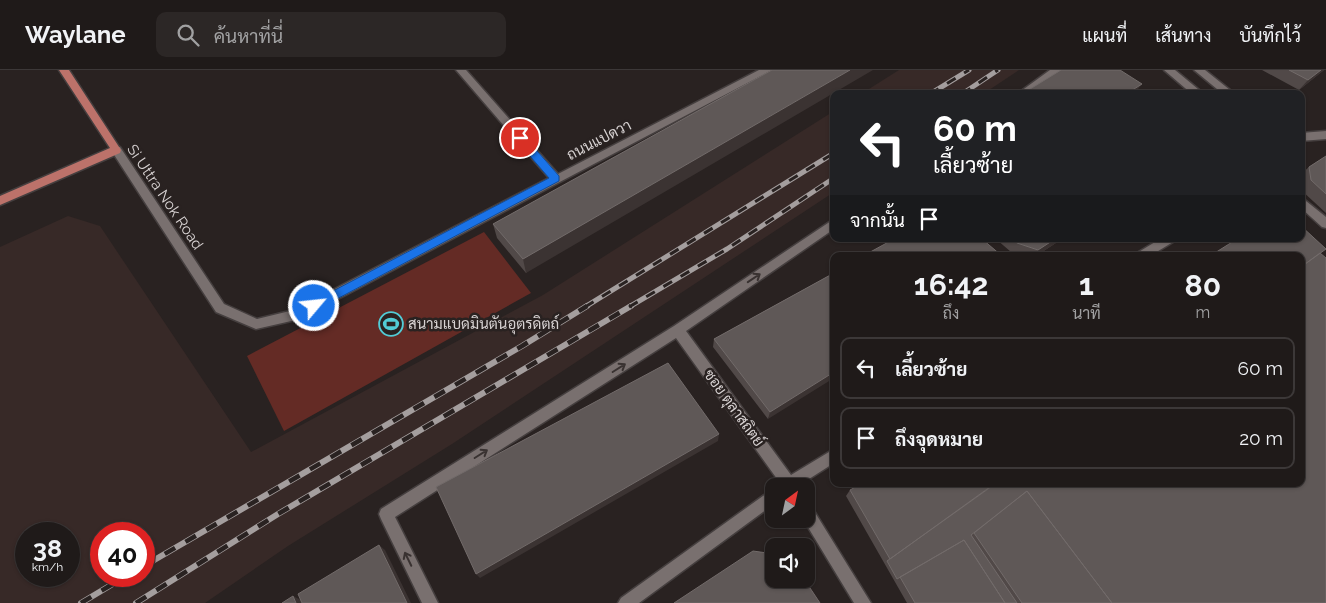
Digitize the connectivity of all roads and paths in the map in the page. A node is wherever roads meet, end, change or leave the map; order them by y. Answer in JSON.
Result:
{"nodes":[{"id":1,"x":64,"y":70,"type":"edge"},
{"id":2,"x":461,"y":70,"type":"edge"},
{"id":3,"x":767,"y":70,"type":"edge"},
{"id":4,"x":1057,"y":70,"type":"edge"},
{"id":5,"x":1169,"y":70,"type":"edge"},
{"id":6,"x":1202,"y":71,"type":"edge"},
{"id":7,"x":1184,"y":82,"type":"junction"},
{"id":8,"x":1028,"y":90,"type":"edge"},
{"id":9,"x":1194,"y":90,"type":"edge"},
{"id":10,"x":1225,"y":90,"type":"edge"},
{"id":11,"x":1326,"y":135,"type":"edge"},
{"id":12,"x":1305,"y":137,"type":"edge"},
{"id":13,"x":116,"y":150,"type":"junction"},
{"id":14,"x":556,"y":179,"type":"junction"},
{"id":15,"x":0,"y":201,"type":"edge"},
{"id":16,"x":1305,"y":205,"type":"edge"},
{"id":17,"x":1326,"y":224,"type":"edge"},
{"id":18,"x":830,"y":226,"type":"edge"},
{"id":19,"x":1163,"y":242,"type":"edge"},
{"id":20,"x":1148,"y":252,"type":"edge"},
{"id":21,"x":256,"y":324,"type":"joint"},
{"id":22,"x":678,"y":330,"type":"junction"},
{"id":23,"x":830,"y":458,"type":"edge"},
{"id":24,"x":784,"y":478,"type":"edge"},
{"id":25,"x":800,"y":478,"type":"edge"},
{"id":26,"x":765,"y":502,"type":"edge"},
{"id":27,"x":815,"y":526,"type":"edge"},
{"id":28,"x":430,"y":603,"type":"edge"},
{"id":29,"x":626,"y":603,"type":"edge"},
{"id":30,"x":863,"y":603,"type":"edge"}],
"edges":[{"from":1,"to":13,"type":"main road","name":"Si Uttra Nok Road"},
{"from":2,"to":14,"type":"street"},
{"from":3,"to":14,"type":"street","name":"ถนนแปดวา"},
{"from":4,"to":8,"type":"street"},
{"from":5,"to":7,"type":"street"},
{"from":6,"to":7,"type":"street"},
{"from":6,"to":10,"type":"street"},
{"from":7,"to":9,"type":"street"},
{"from":11,"to":12,"type":"street"},
{"from":13,"to":15,"type":"main road"},
{"from":13,"to":21,"type":"street","name":"Si Uttra Nok Road"},
{"from":14,"to":21,"type":"street","name":"ถนนแปดวา"},
{"from":16,"to":17,"type":"street"},
{"from":22,"to":18,"type":"street","one_way":true},
{"from":19,"to":20,"type":"street"},
{"from":22,"to":24,"type":"street","name":"ซอย ตุลาสถิตย์"},
{"from":28,"to":22,"type":"street","one_way":true},
{"from":23,"to":25,"type":"street"},
{"from":26,"to":29,"type":"street"},
{"from":27,"to":30,"type":"street"}]}
